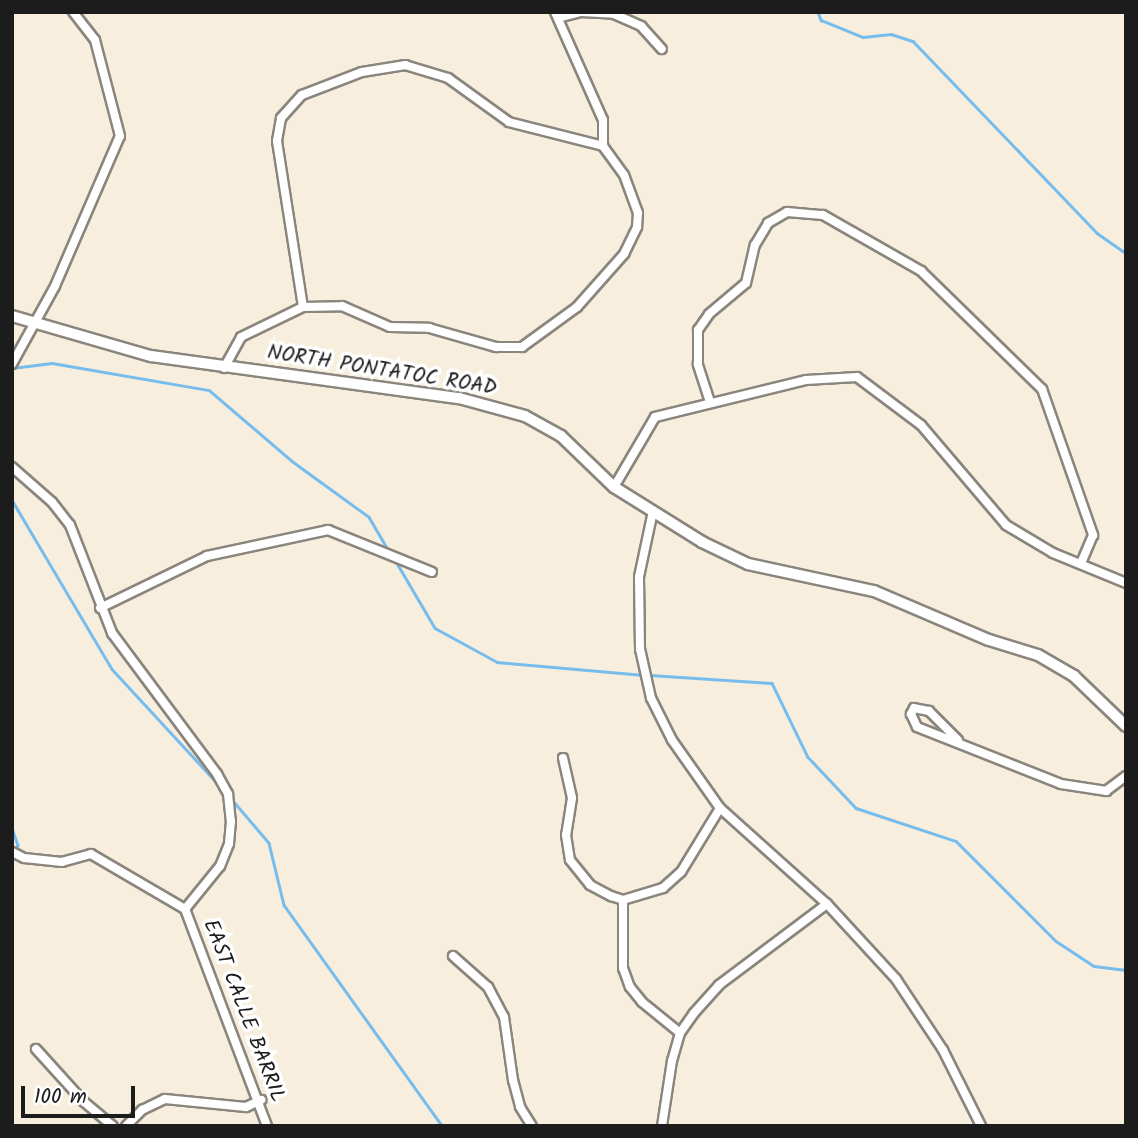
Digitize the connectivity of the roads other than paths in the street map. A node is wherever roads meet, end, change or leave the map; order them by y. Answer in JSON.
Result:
{"nodes":[{"id":1,"x":73,"y":12,"type":"edge"},
{"id":2,"x":557,"y":15,"type":"edge"},
{"id":3,"x":662,"y":49,"type":"dead end"},
{"id":4,"x":603,"y":146,"type":"junction"},
{"id":5,"x":303,"y":307,"type":"junction"},
{"id":6,"x":12,"y":316,"type":"edge"},
{"id":7,"x":34,"y":325,"type":"junction"},
{"id":8,"x":12,"y":364,"type":"edge"},
{"id":9,"x":224,"y":368,"type":"junction"},
{"id":10,"x":710,"y":402,"type":"junction"},
{"id":11,"x":12,"y":467,"type":"edge"},
{"id":12,"x":614,"y":487,"type":"junction"},
{"id":13,"x":653,"y":511,"type":"junction"},
{"id":14,"x":1081,"y":563,"type":"junction"},
{"id":15,"x":432,"y":572,"type":"dead end"},
{"id":16,"x":1126,"y":583,"type":"edge"},
{"id":17,"x":100,"y":608,"type":"junction"},
{"id":18,"x":1126,"y":726,"type":"edge"},
{"id":19,"x":958,"y":740,"type":"junction"},
{"id":20,"x":563,"y":758,"type":"dead end"},
{"id":21,"x":1126,"y":776,"type":"edge"},
{"id":22,"x":720,"y":808,"type":"junction"},
{"id":23,"x":12,"y":852,"type":"edge"},
{"id":24,"x":623,"y":900,"type":"junction"},
{"id":25,"x":827,"y":904,"type":"junction"},
{"id":26,"x":185,"y":909,"type":"junction"},
{"id":27,"x":453,"y":956,"type":"dead end"},
{"id":28,"x":680,"y":1032,"type":"junction"},
{"id":29,"x":36,"y":1049,"type":"dead end"},
{"id":30,"x":261,"y":1100,"type":"junction"},
{"id":31,"x":113,"y":1126,"type":"edge"},
{"id":32,"x":126,"y":1126,"type":"edge"},
{"id":33,"x":267,"y":1126,"type":"edge"},
{"id":34,"x":532,"y":1126,"type":"edge"},
{"id":35,"x":662,"y":1126,"type":"edge"},
{"id":36,"x":981,"y":1126,"type":"edge"}],
"edges":[{"from":1,"to":7,"type":"street"},
{"from":2,"to":3,"type":"street"},
{"from":2,"to":4,"type":"street"},
{"from":4,"to":5,"type":"street"},
{"from":4,"to":5,"type":"street"},
{"from":5,"to":9,"type":"street"},
{"from":6,"to":7,"type":"street","name":"NORTH PONTATOC ROAD"},
{"from":7,"to":8,"type":"street"},
{"from":7,"to":9,"type":"street","name":"NORTH PONTATOC ROAD"},
{"from":9,"to":12,"type":"street","name":"NORTH PONTATOC ROAD"},
{"from":10,"to":12,"type":"street"},
{"from":10,"to":14,"type":"street"},
{"from":10,"to":14,"type":"street"},
{"from":11,"to":17,"type":"street"},
{"from":12,"to":13,"type":"street","name":"NORTH PONTATOC ROAD"},
{"from":13,"to":18,"type":"street","name":"NORTH PONTATOC ROAD"},
{"from":13,"to":22,"type":"street"},
{"from":14,"to":16,"type":"street"},
{"from":15,"to":17,"type":"street"},
{"from":17,"to":26,"type":"street"},
{"from":19,"to":19,"type":"street"},
{"from":19,"to":21,"type":"street"},
{"from":20,"to":24,"type":"street"},
{"from":22,"to":24,"type":"street"},
{"from":22,"to":25,"type":"street"},
{"from":23,"to":26,"type":"street"},
{"from":24,"to":28,"type":"street"},
{"from":25,"to":28,"type":"street"},
{"from":25,"to":36,"type":"street"},
{"from":26,"to":30,"type":"street","name":"EAST CALLE BARRIL"},
{"from":27,"to":34,"type":"street"},
{"from":28,"to":35,"type":"street"},
{"from":29,"to":31,"type":"street"},
{"from":30,"to":32,"type":"street"},
{"from":30,"to":33,"type":"street","name":"EAST CALLE BARRIL"}]}
